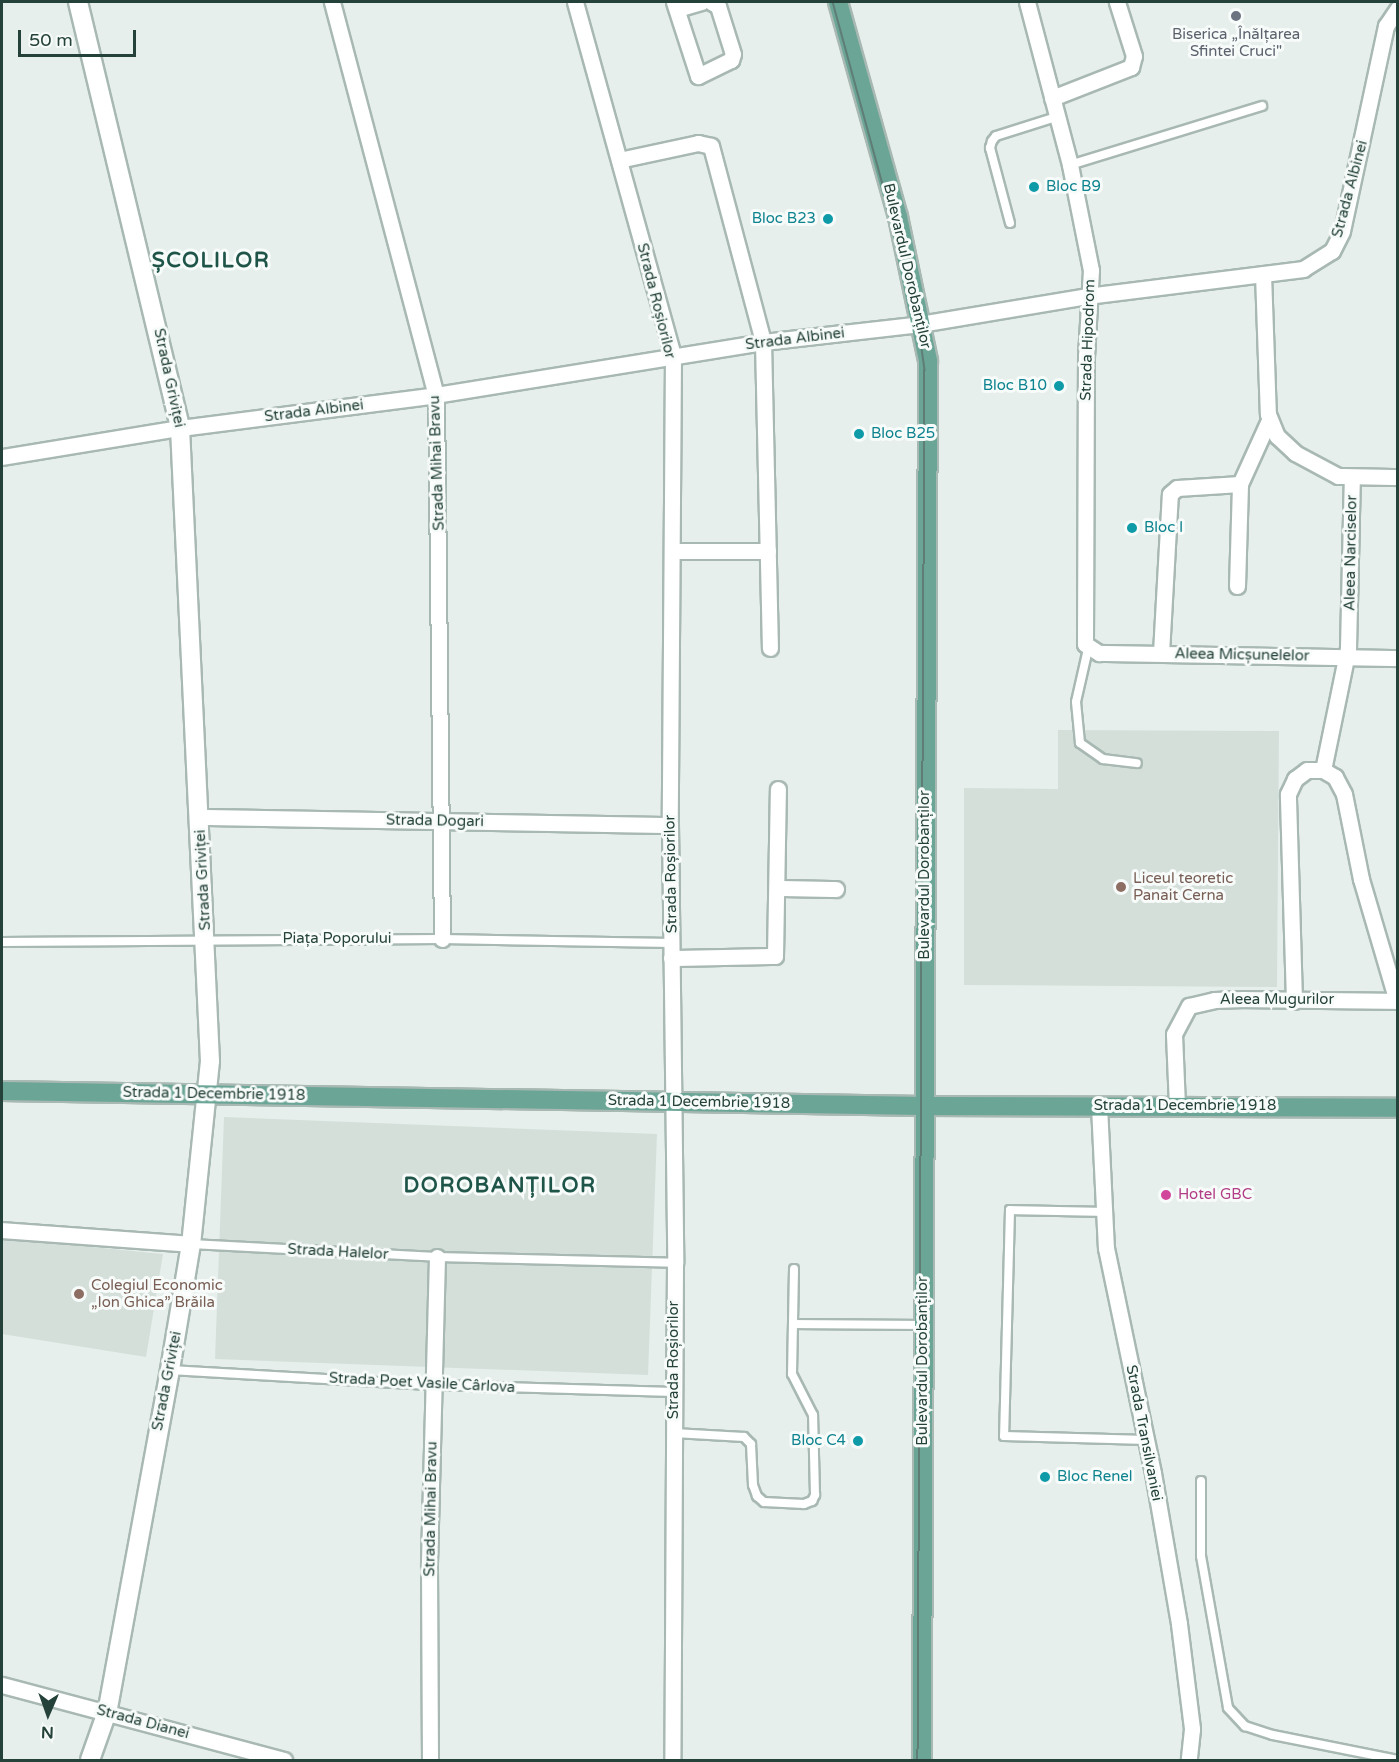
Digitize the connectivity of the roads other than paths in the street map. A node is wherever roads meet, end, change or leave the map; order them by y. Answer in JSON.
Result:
{"nodes":[{"id":1,"x":78,"y":2,"type":"edge"},
{"id":2,"x":332,"y":2,"type":"edge"},
{"id":3,"x":575,"y":2,"type":"edge"},
{"id":4,"x":701,"y":2,"type":"edge"},
{"id":5,"x":711,"y":2,"type":"edge"},
{"id":6,"x":838,"y":2,"type":"edge"},
{"id":7,"x":1026,"y":2,"type":"edge"},
{"id":8,"x":1117,"y":2,"type":"edge"},
{"id":9,"x":675,"y":5,"type":"edge"},
{"id":10,"x":1395,"y":6,"type":"edge"},
{"id":11,"x":1052,"y":98,"type":"junction"},
{"id":12,"x":1262,"y":106,"type":"dead end"},
{"id":13,"x":1056,"y":117,"type":"junction"},
{"id":14,"x":619,"y":160,"type":"junction"},
{"id":15,"x":1070,"y":165,"type":"junction"},
{"id":16,"x":1010,"y":223,"type":"dead end"},
{"id":17,"x":1263,"y":274,"type":"junction"},
{"id":18,"x":1087,"y":296,"type":"junction"},
{"id":19,"x":923,"y":324,"type":"junction"},
{"id":20,"x":763,"y":342,"type":"junction"},
{"id":21,"x":673,"y":357,"type":"junction"},
{"id":22,"x":436,"y":395,"type":"junction"},
{"id":23,"x":1269,"y":420,"type":"junction"},
{"id":24,"x":180,"y":428,"type":"junction"},
{"id":25,"x":2,"y":457,"type":"edge"},
{"id":26,"x":1398,"y":477,"type":"edge"},
{"id":27,"x":1352,"y":478,"type":"junction"},
{"id":28,"x":1240,"y":484,"type":"junction"},
{"id":29,"x":674,"y":551,"type":"junction"},
{"id":30,"x":768,"y":551,"type":"junction"},
{"id":31,"x":1238,"y":586,"type":"dead end"},
{"id":32,"x":770,"y":648,"type":"dead end"},
{"id":33,"x":1088,"y":649,"type":"junction"},
{"id":34,"x":1161,"y":654,"type":"junction"},
{"id":35,"x":1347,"y":657,"type":"junction"},
{"id":36,"x":1398,"y":658,"type":"edge"},
{"id":37,"x":1137,"y":763,"type":"dead end"},
{"id":38,"x":1323,"y":770,"type":"junction"},
{"id":39,"x":778,"y":789,"type":"dead end"},
{"id":40,"x":200,"y":817,"type":"junction"},
{"id":41,"x":441,"y":821,"type":"junction"},
{"id":42,"x":670,"y":825,"type":"junction"},
{"id":43,"x":777,"y":888,"type":"junction"},
{"id":44,"x":836,"y":889,"type":"dead end"},
{"id":45,"x":442,"y":939,"type":"junction"},
{"id":46,"x":206,"y":940,"type":"junction"},
{"id":47,"x":2,"y":942,"type":"edge"},
{"id":48,"x":672,"y":950,"type":"junction"},
{"id":49,"x":1294,"y":1001,"type":"junction"},
{"id":50,"x":1397,"y":1001,"type":"edge"},
{"id":51,"x":2,"y":1091,"type":"edge"},
{"id":52,"x":209,"y":1095,"type":"junction"},
{"id":53,"x":671,"y":1101,"type":"junction"},
{"id":54,"x":924,"y":1106,"type":"junction"},
{"id":55,"x":1099,"y":1106,"type":"junction"},
{"id":56,"x":1177,"y":1106,"type":"junction"},
{"id":57,"x":1398,"y":1108,"type":"edge"},
{"id":58,"x":1104,"y":1212,"type":"junction"},
{"id":59,"x":2,"y":1230,"type":"edge"},
{"id":60,"x":191,"y":1244,"type":"junction"},
{"id":61,"x":437,"y":1257,"type":"junction"},
{"id":62,"x":675,"y":1263,"type":"junction"},
{"id":63,"x":794,"y":1269,"type":"dead end"},
{"id":64,"x":793,"y":1324,"type":"junction"},
{"id":65,"x":923,"y":1325,"type":"junction"},
{"id":66,"x":170,"y":1370,"type":"junction"},
{"id":67,"x":434,"y":1385,"type":"junction"},
{"id":68,"x":674,"y":1392,"type":"junction"},
{"id":69,"x":674,"y":1433,"type":"junction"},
{"id":70,"x":1147,"y":1440,"type":"junction"},
{"id":71,"x":1201,"y":1481,"type":"dead end"},
{"id":72,"x":2,"y":1685,"type":"edge"},
{"id":73,"x":107,"y":1712,"type":"junction"},
{"id":74,"x":1398,"y":1760,"type":"edge"},
{"id":75,"x":90,"y":1761,"type":"edge"},
{"id":76,"x":284,"y":1761,"type":"edge"},
{"id":77,"x":430,"y":1761,"type":"edge"},
{"id":78,"x":672,"y":1761,"type":"edge"},
{"id":79,"x":922,"y":1761,"type":"edge"},
{"id":80,"x":1190,"y":1761,"type":"edge"}],
"edges":[{"from":1,"to":24,"type":"main road","name":"Strada Griviței"},
{"from":2,"to":22,"type":"street","name":"Strada Mihai Bravu"},
{"from":3,"to":14,"type":"street","name":"Strada Roșiorilor"},
{"from":4,"to":9,"type":"street"},
{"from":5,"to":9,"type":"street"},
{"from":6,"to":19,"type":"main road","name":"Bulevardul Dorobanților"},
{"from":7,"to":11,"type":"street","name":"Strada Hipodrom"},
{"from":8,"to":11,"type":"street"},
{"from":10,"to":17,"type":"street","name":"Strada Albinei"},
{"from":11,"to":13,"type":"street","name":"Strada Hipodrom"},
{"from":12,"to":15,"type":"lane"},
{"from":13,"to":15,"type":"street","name":"Strada Hipodrom"},
{"from":13,"to":16,"type":"lane"},
{"from":14,"to":20,"type":"street"},
{"from":14,"to":21,"type":"street","name":"Strada Roșiorilor"},
{"from":15,"to":18,"type":"street","name":"Strada Hipodrom"},
{"from":17,"to":18,"type":"street","name":"Strada Albinei"},
{"from":17,"to":23,"type":"street"},
{"from":18,"to":19,"type":"street","name":"Strada Albinei"},
{"from":18,"to":33,"type":"street","name":"Strada Hipodrom"},
{"from":19,"to":20,"type":"street","name":"Strada Albinei"},
{"from":19,"to":54,"type":"main road","name":"Bulevardul Dorobanților"},
{"from":20,"to":21,"type":"street","name":"Strada Albinei"},
{"from":20,"to":30,"type":"street"},
{"from":21,"to":22,"type":"street","name":"Strada Albinei"},
{"from":21,"to":29,"type":"street","name":"Strada Roșiorilor"},
{"from":22,"to":24,"type":"street","name":"Strada Albinei"},
{"from":22,"to":41,"type":"street","name":"Strada Mihai Bravu"},
{"from":23,"to":27,"type":"street","name":"Aleea Narciselor"},
{"from":23,"to":28,"type":"street"},
{"from":24,"to":25,"type":"street","name":"Strada Albinei"},
{"from":24,"to":40,"type":"main road","name":"Strada Griviței"},
{"from":26,"to":27,"type":"street"},
{"from":27,"to":35,"type":"street","name":"Aleea Narciselor"},
{"from":28,"to":31,"type":"street"},
{"from":28,"to":34,"type":"street"},
{"from":29,"to":30,"type":"street"},
{"from":29,"to":42,"type":"street","name":"Strada Roșiorilor"},
{"from":30,"to":32,"type":"street"},
{"from":33,"to":34,"type":"street","name":"Aleea Micșunelelor"},
{"from":33,"to":37,"type":"lane"},
{"from":34,"to":35,"type":"street","name":"Aleea Micșunelelor"},
{"from":35,"to":36,"type":"street","name":"Aleea Micșunelelor"},
{"from":35,"to":38,"type":"street","name":"Aleea Narciselor"},
{"from":38,"to":49,"type":"street"},
{"from":38,"to":50,"type":"street"},
{"from":39,"to":43,"type":"street"},
{"from":40,"to":41,"type":"street","name":"Strada Dogari"},
{"from":40,"to":46,"type":"main road","name":"Strada Griviței"},
{"from":41,"to":42,"type":"street","name":"Strada Dogari"},
{"from":41,"to":45,"type":"street","name":"Strada Mihai Bravu"},
{"from":42,"to":48,"type":"street","name":"Strada Roșiorilor"},
{"from":43,"to":44,"type":"street"},
{"from":43,"to":48,"type":"street"},
{"from":45,"to":46,"type":"lane","name":"Piața Poporului"},
{"from":45,"to":48,"type":"lane","name":"Piața Poporului"},
{"from":46,"to":47,"type":"lane","name":"Piața Poporului"},
{"from":46,"to":52,"type":"main road","name":"Strada Griviței"},
{"from":48,"to":53,"type":"street","name":"Strada Roșiorilor"},
{"from":49,"to":50,"type":"street","name":"Aleea Mugurilor"},
{"from":49,"to":56,"type":"street","name":"Aleea Mugurilor"},
{"from":51,"to":52,"type":"main road","name":"Strada 1 Decembrie 1918"},
{"from":52,"to":53,"type":"main road","name":"Strada 1 Decembrie 1918"},
{"from":52,"to":60,"type":"main road","name":"Strada Griviței"},
{"from":53,"to":54,"type":"main road","name":"Strada 1 Decembrie 1918"},
{"from":53,"to":62,"type":"street","name":"Strada Roșiorilor"},
{"from":54,"to":55,"type":"main road","name":"Strada 1 Decembrie 1918"},
{"from":54,"to":65,"type":"main road","name":"Bulevardul Dorobanților"},
{"from":55,"to":56,"type":"main road","name":"Strada 1 Decembrie 1918"},
{"from":55,"to":58,"type":"street","name":"Strada Transilvaniei"},
{"from":56,"to":57,"type":"main road","name":"Strada 1 Decembrie 1918"},
{"from":58,"to":70,"type":"street","name":"Strada Transilvaniei"},
{"from":58,"to":70,"type":"lane"},
{"from":59,"to":60,"type":"street","name":"Strada Halelor"},
{"from":60,"to":61,"type":"lane","name":"Strada Halelor"},
{"from":60,"to":66,"type":"main road","name":"Strada Griviței"},
{"from":61,"to":62,"type":"lane","name":"Strada Halelor"},
{"from":61,"to":67,"type":"street","name":"Strada Mihai Bravu"},
{"from":62,"to":68,"type":"street","name":"Strada Roșiorilor"},
{"from":63,"to":64,"type":"lane"},
{"from":64,"to":65,"type":"lane"},
{"from":64,"to":69,"type":"lane"},
{"from":65,"to":79,"type":"main road","name":"Bulevardul Dorobanților"},
{"from":66,"to":67,"type":"lane","name":"Strada Poet Vasile Cârlova"},
{"from":66,"to":73,"type":"main road","name":"Strada Griviței"},
{"from":67,"to":68,"type":"lane","name":"Strada Poet Vasile Cârlova"},
{"from":67,"to":77,"type":"street","name":"Strada Mihai Bravu"},
{"from":68,"to":69,"type":"street","name":"Strada Roșiorilor"},
{"from":69,"to":78,"type":"street","name":"Strada Roșiorilor"},
{"from":70,"to":80,"type":"street","name":"Strada Transilvaniei"},
{"from":71,"to":74,"type":"lane"},
{"from":72,"to":73,"type":"street","name":"Strada Dianei"},
{"from":73,"to":75,"type":"main road","name":"Strada Griviței"},
{"from":73,"to":76,"type":"street","name":"Strada Dianei"}]}
